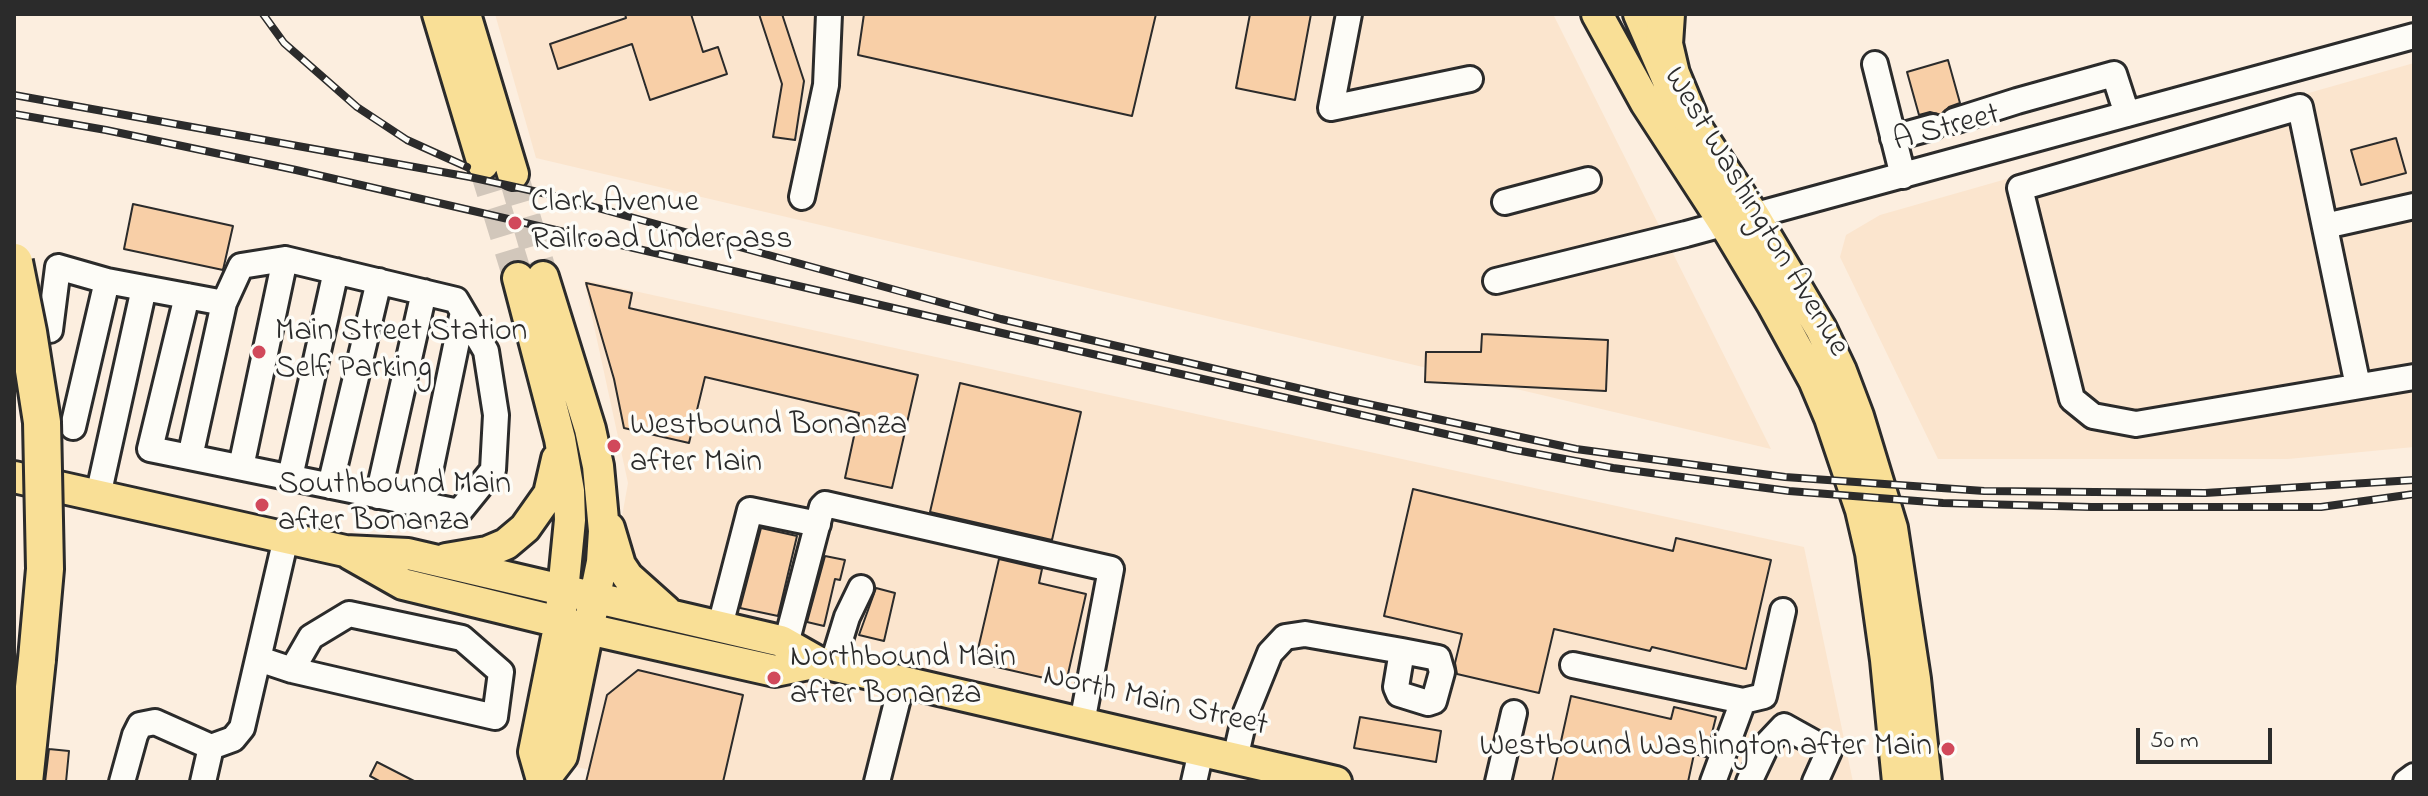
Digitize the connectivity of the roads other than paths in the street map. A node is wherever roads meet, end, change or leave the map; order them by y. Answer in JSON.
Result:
{"nodes":[{"id":1,"x":438,"y":14,"type":"edge"},
{"id":2,"x":465,"y":14,"type":"edge"},
{"id":3,"x":829,"y":14,"type":"edge"},
{"id":4,"x":1349,"y":14,"type":"edge"},
{"id":5,"x":1597,"y":14,"type":"edge"},
{"id":6,"x":1639,"y":14,"type":"edge"},
{"id":7,"x":1666,"y":14,"type":"edge"},
{"id":8,"x":2414,"y":36,"type":"edge"},
{"id":9,"x":1875,"y":64,"type":"dead end"},
{"id":10,"x":1470,"y":79,"type":"dead end"},
{"id":11,"x":2017,"y":101,"type":"junction"},
{"id":12,"x":2127,"y":114,"type":"junction"},
{"id":13,"x":1688,"y":115,"type":"junction"},
{"id":14,"x":1893,"y":138,"type":"junction"},
{"id":15,"x":2027,"y":142,"type":"junction"},
{"id":16,"x":483,"y":164,"type":"tunnel mouth"},
{"id":17,"x":513,"y":174,"type":"tunnel mouth"},
{"id":18,"x":1903,"y":176,"type":"junction"},
{"id":19,"x":1588,"y":180,"type":"dead end"},
{"id":20,"x":802,"y":197,"type":"dead end"},
{"id":21,"x":1505,"y":202,"type":"dead end"},
{"id":22,"x":2414,"y":206,"type":"edge"},
{"id":23,"x":1754,"y":216,"type":"junction"},
{"id":24,"x":1724,"y":223,"type":"junction"},
{"id":25,"x":2325,"y":226,"type":"junction"},
{"id":26,"x":285,"y":259,"type":"junction"},
{"id":27,"x":14,"y":262,"type":"edge"},
{"id":28,"x":336,"y":271,"type":"junction"},
{"id":29,"x":107,"y":281,"type":"junction"},
{"id":30,"x":379,"y":281,"type":"junction"},
{"id":31,"x":1496,"y":281,"type":"dead end"},
{"id":32,"x":144,"y":288,"type":"junction"},
{"id":33,"x":424,"y":292,"type":"junction"},
{"id":34,"x":187,"y":296,"type":"junction"},
{"id":35,"x":224,"y":303,"type":"junction"},
{"id":36,"x":463,"y":312,"type":"junction"},
{"id":37,"x":50,"y":330,"type":"dead end"},
{"id":38,"x":2414,"y":377,"type":"edge"},
{"id":39,"x":2358,"y":386,"type":"junction"},
{"id":40,"x":73,"y":427,"type":"dead end"},
{"id":41,"x":560,"y":439,"type":"junction"},
{"id":42,"x":190,"y":457,"type":"junction"},
{"id":43,"x":241,"y":467,"type":"junction"},
{"id":44,"x":14,"y":477,"type":"edge"},
{"id":45,"x":290,"y":477,"type":"junction"},
{"id":46,"x":330,"y":486,"type":"junction"},
{"id":47,"x":98,"y":496,"type":"junction"},
{"id":48,"x":378,"y":496,"type":"junction"},
{"id":49,"x":423,"y":505,"type":"junction"},
{"id":50,"x":603,"y":511,"type":"junction"},
{"id":51,"x":818,"y":524,"type":"junction"},
{"id":52,"x":286,"y":538,"type":"junction"},
{"id":53,"x":345,"y":551,"type":"junction"},
{"id":54,"x":437,"y":561,"type":"junction"},
{"id":55,"x":861,"y":588,"type":"dead end"},
{"id":56,"x":577,"y":610,"type":"junction"},
{"id":57,"x":1783,"y":611,"type":"dead end"},
{"id":58,"x":671,"y":615,"type":"junction"},
{"id":59,"x":720,"y":626,"type":"junction"},
{"id":60,"x":786,"y":644,"type":"junction"},
{"id":61,"x":1402,"y":651,"type":"dead end"},
{"id":62,"x":259,"y":659,"type":"junction"},
{"id":63,"x":825,"y":664,"type":"junction"},
{"id":64,"x":1573,"y":665,"type":"dead end"},
{"id":65,"x":292,"y":670,"type":"junction"},
{"id":66,"x":902,"y":682,"type":"junction"},
{"id":67,"x":1743,"y":701,"type":"junction"},
{"id":68,"x":1514,"y":713,"type":"dead end"},
{"id":69,"x":1082,"y":723,"type":"junction"},
{"id":70,"x":211,"y":747,"type":"junction"},
{"id":71,"x":1201,"y":751,"type":"junction"},
{"id":72,"x":1235,"y":759,"type":"junction"},
{"id":73,"x":2414,"y":776,"type":"edge"},
{"id":74,"x":1301,"y":778,"type":"edge"},
{"id":75,"x":1904,"y":780,"type":"edge"},
{"id":76,"x":542,"y":781,"type":"edge"},
{"id":77,"x":24,"y":782,"type":"edge"},
{"id":78,"x":122,"y":782,"type":"edge"},
{"id":79,"x":203,"y":782,"type":"edge"},
{"id":80,"x":877,"y":782,"type":"edge"},
{"id":81,"x":1194,"y":782,"type":"edge"},
{"id":82,"x":1336,"y":782,"type":"edge"},
{"id":83,"x":1498,"y":782,"type":"edge"},
{"id":84,"x":1713,"y":782,"type":"edge"},
{"id":85,"x":1749,"y":782,"type":"edge"},
{"id":86,"x":1815,"y":782,"type":"edge"},
{"id":87,"x":2406,"y":782,"type":"edge"}],
"edges":[{"from":1,"to":16,"type":"main road"},
{"from":2,"to":17,"type":"main road"},
{"from":3,"to":20,"type":"street"},
{"from":4,"to":10,"type":"street"},
{"from":5,"to":24,"type":"main road","name":"West Washington Avenue"},
{"from":6,"to":13,"type":"main road","name":"West Washington Avenue"},
{"from":7,"to":13,"type":"highway"},
{"from":8,"to":12,"type":"street","name":"A Street"},
{"from":9,"to":14,"type":"street"},
{"from":11,"to":12,"type":"street"},
{"from":11,"to":14,"type":"street"},
{"from":11,"to":15,"type":"street"},
{"from":12,"to":15,"type":"street","name":"A Street"},
{"from":13,"to":23,"type":"main road","name":"West Washington Avenue"},
{"from":14,"to":18,"type":"street"},
{"from":15,"to":18,"type":"street","name":"A Street"},
{"from":18,"to":23,"type":"street","name":"A Street"},
{"from":19,"to":21,"type":"street"},
{"from":22,"to":25,"type":"street"},
{"from":23,"to":24,"type":"street","name":"A Street"},
{"from":23,"to":75,"type":"main road","name":"West Washington Avenue"},
{"from":24,"to":31,"type":"street","name":"A Street"},
{"from":24,"to":75,"type":"main road","name":"West Washington Avenue"},
{"from":25,"to":39,"type":"street"},
{"from":25,"to":39,"type":"street"},
{"from":26,"to":28,"type":"street"},
{"from":26,"to":35,"type":"street"},
{"from":26,"to":43,"type":"street"},
{"from":27,"to":77,"type":"highway","bridge":true},
{"from":28,"to":30,"type":"street"},
{"from":28,"to":45,"type":"street"},
{"from":29,"to":32,"type":"street"},
{"from":29,"to":37,"type":"street"},
{"from":29,"to":40,"type":"street"},
{"from":30,"to":33,"type":"street"},
{"from":30,"to":46,"type":"street"},
{"from":32,"to":34,"type":"street"},
{"from":32,"to":47,"type":"street"},
{"from":33,"to":36,"type":"street"},
{"from":33,"to":48,"type":"street"},
{"from":34,"to":35,"type":"street"},
{"from":34,"to":42,"type":"street"},
{"from":35,"to":42,"type":"street"},
{"from":36,"to":49,"type":"street"},
{"from":36,"to":49,"type":"street"},
{"from":38,"to":39,"type":"street"},
{"from":41,"to":50,"type":"main road"},
{"from":41,"to":54,"type":"main road"},
{"from":41,"to":56,"type":"main road"},
{"from":42,"to":43,"type":"street"},
{"from":43,"to":45,"type":"street"},
{"from":44,"to":47,"type":"main road","name":"North Main Street"},
{"from":45,"to":46,"type":"street"},
{"from":46,"to":48,"type":"street"},
{"from":47,"to":52,"type":"main road","name":"North Main Street"},
{"from":48,"to":49,"type":"street"},
{"from":50,"to":56,"type":"main road"},
{"from":50,"to":58,"type":"main road"},
{"from":51,"to":59,"type":"street"},
{"from":51,"to":60,"type":"street"},
{"from":51,"to":69,"type":"street"},
{"from":52,"to":53,"type":"main road","name":"North Main Street"},
{"from":52,"to":62,"type":"street"},
{"from":53,"to":54,"type":"main road","name":"North Main Street"},
{"from":53,"to":56,"type":"main road","name":"North Main Street"},
{"from":54,"to":56,"type":"main road","name":"North Main Street"},
{"from":55,"to":63,"type":"street"},
{"from":56,"to":58,"type":"main road","name":"North Main Street"},
{"from":56,"to":63,"type":"main road","name":"North Main Street"},
{"from":56,"to":76,"type":"main road"},
{"from":57,"to":67,"type":"street"},
{"from":58,"to":59,"type":"main road","name":"North Main Street"},
{"from":59,"to":60,"type":"main road","name":"North Main Street"},
{"from":60,"to":63,"type":"main road","name":"North Main Street"},
{"from":61,"to":72,"type":"street"},
{"from":62,"to":65,"type":"street"},
{"from":62,"to":70,"type":"street"},
{"from":63,"to":66,"type":"main road","name":"North Main Street"},
{"from":64,"to":67,"type":"street"},
{"from":65,"to":65,"type":"street"},
{"from":66,"to":69,"type":"main road","name":"North Main Street"},
{"from":66,"to":80,"type":"street"},
{"from":67,"to":84,"type":"street"},
{"from":68,"to":83,"type":"street"},
{"from":69,"to":71,"type":"main road","name":"North Main Street"},
{"from":70,"to":78,"type":"street"},
{"from":70,"to":79,"type":"street"},
{"from":71,"to":72,"type":"main road","name":"North Main Street"},
{"from":71,"to":81,"type":"street"},
{"from":72,"to":74,"type":"main road","name":"North Main Street"},
{"from":73,"to":87,"type":"street"},
{"from":74,"to":82,"type":"main road","name":"North Main Street"},
{"from":85,"to":86,"type":"street"}]}
